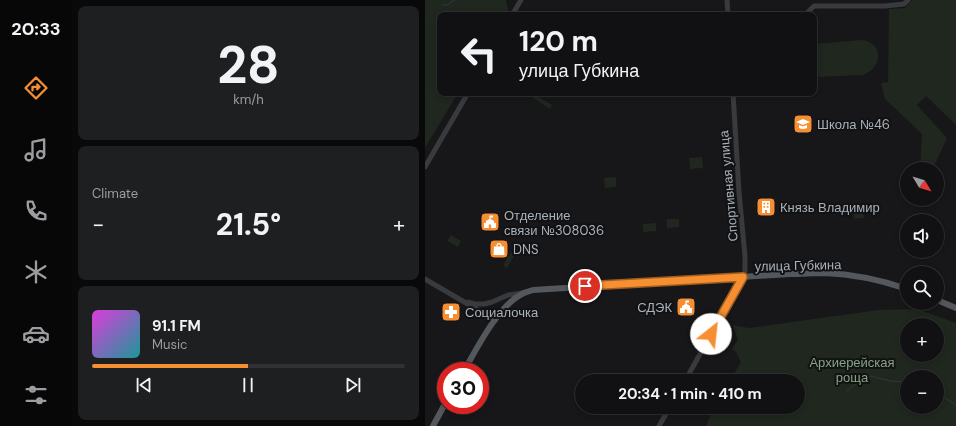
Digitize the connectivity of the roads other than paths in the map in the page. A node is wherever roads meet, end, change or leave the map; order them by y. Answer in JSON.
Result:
{"nodes":[{"id":1,"x":521,"y":0,"type":"edge"},
{"id":2,"x":727,"y":0,"type":"edge"},
{"id":3,"x":908,"y":0,"type":"edge"},
{"id":4,"x":515,"y":12,"type":"edge"},
{"id":5,"x":728,"y":12,"type":"edge"},
{"id":6,"x":808,"y":12,"type":"edge"},
{"id":7,"x":466,"y":96,"type":"edge"},
{"id":8,"x":733,"y":96,"type":"edge"},
{"id":9,"x":425,"y":167,"type":"edge"},
{"id":10,"x":743,"y":277,"type":"junction"},
{"id":11,"x":425,"y":279,"type":"edge"},
{"id":12,"x":900,"y":287,"type":"edge"},
{"id":13,"x":522,"y":293,"type":"junction"},
{"id":14,"x":463,"y":301,"type":"junction"},
{"id":15,"x":944,"y":303,"type":"edge"},
{"id":16,"x":956,"y":308,"type":"edge"},
{"id":17,"x":495,"y":320,"type":"junction"},
{"id":18,"x":469,"y":362,"type":"edge"},
{"id":19,"x":689,"y":374,"type":"edge"},
{"id":20,"x":440,"y":414,"type":"edge"},
{"id":21,"x":666,"y":414,"type":"edge"},
{"id":22,"x":433,"y":426,"type":"edge"},
{"id":23,"x":659,"y":426,"type":"edge"}],
"edges":[{"from":1,"to":4,"type":"street"},
{"from":2,"to":5,"type":"street"},
{"from":3,"to":6,"type":"street"},
{"from":7,"to":9,"type":"street"},
{"from":8,"to":10,"type":"street","name":"Спортивная улица"},
{"from":10,"to":12,"type":"main road","name":"улица Губкина"},
{"from":10,"to":13,"type":"main road","name":"улица Губкина"},
{"from":10,"to":19,"type":"street"},
{"from":11,"to":14,"type":"street"},
{"from":13,"to":14,"type":"street"},
{"from":13,"to":17,"type":"main road","name":"улица Губкина"},
{"from":14,"to":17,"type":"street"},
{"from":15,"to":16,"type":"main road"},
{"from":17,"to":18,"type":"main road","name":"улица Губкина"},
{"from":20,"to":22,"type":"main road"},
{"from":21,"to":23,"type":"street"}]}
